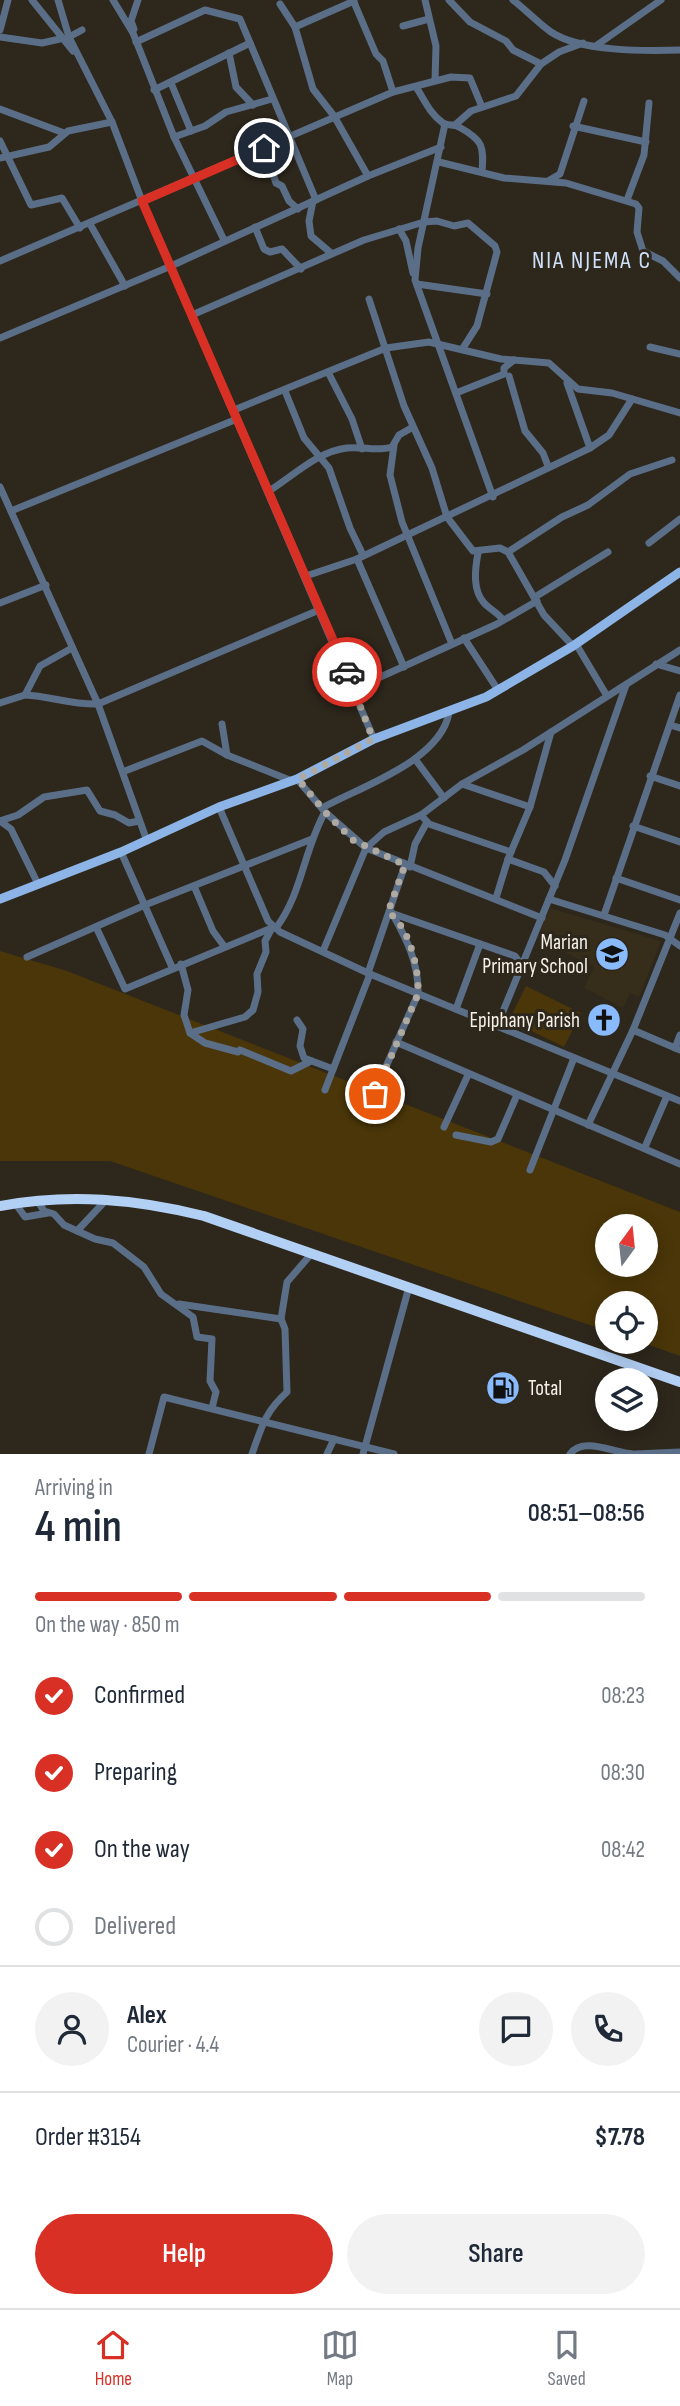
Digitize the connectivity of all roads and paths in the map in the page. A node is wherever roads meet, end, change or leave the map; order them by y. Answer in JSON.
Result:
{"nodes":[{"id":1,"x":8,"y":0,"type":"edge"},
{"id":2,"x":32,"y":0,"type":"edge"},
{"id":3,"x":58,"y":0,"type":"edge"},
{"id":4,"x":113,"y":0,"type":"edge"},
{"id":5,"x":138,"y":0,"type":"edge"},
{"id":6,"x":354,"y":0,"type":"edge"},
{"id":7,"x":425,"y":0,"type":"edge"},
{"id":8,"x":449,"y":0,"type":"edge"},
{"id":9,"x":513,"y":0,"type":"edge"},
{"id":10,"x":661,"y":0,"type":"edge"},
{"id":11,"x":211,"y":1,"type":"edge"},
{"id":12,"x":280,"y":4,"type":"dead end"},
{"id":13,"x":212,"y":11,"type":"junction"},
{"id":14,"x":429,"y":19,"type":"junction"},
{"id":15,"x":403,"y":26,"type":"dead end"},
{"id":16,"x":295,"y":27,"type":"junction"},
{"id":17,"x":0,"y":30,"type":"edge"},
{"id":18,"x":82,"y":30,"type":"dead end"},
{"id":19,"x":0,"y":37,"type":"edge"},
{"id":20,"x":64,"y":38,"type":"junction"},
{"id":21,"x":137,"y":41,"type":"junction"},
{"id":22,"x":250,"y":43,"type":"junction"},
{"id":23,"x":583,"y":43,"type":"junction"},
{"id":24,"x":597,"y":45,"type":"junction"},
{"id":25,"x":680,"y":50,"type":"edge"},
{"id":26,"x":229,"y":53,"type":"junction"},
{"id":27,"x":541,"y":64,"type":"junction"},
{"id":28,"x":435,"y":80,"type":"junction"},
{"id":29,"x":171,"y":83,"type":"junction"},
{"id":30,"x":416,"y":87,"type":"junction"},
{"id":31,"x":154,"y":90,"type":"junction"},
{"id":32,"x":393,"y":92,"type":"junction"},
{"id":33,"x":272,"y":99,"type":"junction"},
{"id":34,"x":584,"y":101,"type":"dead end"},
{"id":35,"x":649,"y":103,"type":"dead end"},
{"id":36,"x":253,"y":105,"type":"junction"},
{"id":37,"x":482,"y":107,"type":"junction"},
{"id":38,"x":0,"y":109,"type":"edge"},
{"id":39,"x":334,"y":116,"type":"junction"},
{"id":40,"x":112,"y":122,"type":"junction"},
{"id":41,"x":445,"y":124,"type":"junction"},
{"id":42,"x":455,"y":125,"type":"junction"},
{"id":43,"x":573,"y":126,"type":"junction"},
{"id":44,"x":191,"y":131,"type":"junction"},
{"id":45,"x":64,"y":134,"type":"junction"},
{"id":46,"x":289,"y":135,"type":"junction"},
{"id":47,"x":174,"y":136,"type":"junction"},
{"id":48,"x":0,"y":141,"type":"edge"},
{"id":49,"x":646,"y":142,"type":"junction"},
{"id":50,"x":264,"y":148,"type":"junction"},
{"id":51,"x":441,"y":148,"type":"junction"},
{"id":52,"x":0,"y":158,"type":"edge"},
{"id":53,"x":9,"y":158,"type":"junction"},
{"id":54,"x":439,"y":162,"type":"junction"},
{"id":55,"x":482,"y":172,"type":"junction"},
{"id":56,"x":560,"y":174,"type":"junction"},
{"id":57,"x":368,"y":176,"type":"junction"},
{"id":58,"x":193,"y":178,"type":"junction"},
{"id":59,"x":548,"y":182,"type":"junction"},
{"id":60,"x":566,"y":183,"type":"junction"},
{"id":61,"x":315,"y":200,"type":"junction"},
{"id":62,"x":627,"y":200,"type":"junction"},
{"id":63,"x":142,"y":201,"type":"junction"},
{"id":64,"x":298,"y":209,"type":"junction"},
{"id":65,"x":424,"y":222,"type":"junction"},
{"id":66,"x":90,"y":224,"type":"junction"},
{"id":67,"x":255,"y":227,"type":"junction"},
{"id":68,"x":80,"y":229,"type":"junction"},
{"id":69,"x":399,"y":229,"type":"junction"},
{"id":70,"x":225,"y":240,"type":"junction"},
{"id":71,"x":331,"y":253,"type":"junction"},
{"id":72,"x":0,"y":261,"type":"edge"},
{"id":73,"x":171,"y":266,"type":"junction"},
{"id":74,"x":301,"y":269,"type":"junction"},
{"id":75,"x":680,"y":278,"type":"edge"},
{"id":76,"x":416,"y":282,"type":"junction"},
{"id":77,"x":125,"y":286,"type":"junction"},
{"id":78,"x":487,"y":293,"type":"junction"},
{"id":79,"x":369,"y":299,"type":"dead end"},
{"id":80,"x":192,"y":315,"type":"junction"},
{"id":81,"x":0,"y":338,"type":"edge"},
{"id":82,"x":440,"y":344,"type":"junction"},
{"id":83,"x":650,"y":347,"type":"dead end"},
{"id":84,"x":387,"y":348,"type":"junction"},
{"id":85,"x":463,"y":348,"type":"junction"},
{"id":86,"x":680,"y":354,"type":"edge"},
{"id":87,"x":515,"y":360,"type":"junction"},
{"id":88,"x":328,"y":372,"type":"junction"},
{"id":89,"x":509,"y":376,"type":"dead end"},
{"id":90,"x":566,"y":382,"type":"junction"},
{"id":91,"x":285,"y":391,"type":"junction"},
{"id":92,"x":456,"y":393,"type":"junction"},
{"id":93,"x":632,"y":399,"type":"junction"},
{"id":94,"x":234,"y":410,"type":"junction"},
{"id":95,"x":680,"y":413,"type":"edge"},
{"id":96,"x":237,"y":419,"type":"junction"},
{"id":97,"x":413,"y":427,"type":"junction"},
{"id":98,"x":394,"y":445,"type":"junction"},
{"id":99,"x":590,"y":448,"type":"junction"},
{"id":100,"x":362,"y":449,"type":"junction"},
{"id":101,"x":318,"y":458,"type":"junction"},
{"id":102,"x":672,"y":460,"type":"dead end"},
{"id":103,"x":548,"y":466,"type":"junction"},
{"id":104,"x":0,"y":488,"type":"edge"},
{"id":105,"x":269,"y":491,"type":"junction"},
{"id":106,"x":493,"y":497,"type":"junction"},
{"id":107,"x":11,"y":510,"type":"junction"},
{"id":108,"x":447,"y":517,"type":"junction"},
{"id":109,"x":680,"y":519,"type":"edge"},
{"id":110,"x":408,"y":535,"type":"junction"},
{"id":111,"x":649,"y":543,"type":"dead end"},
{"id":112,"x":478,"y":552,"type":"junction"},
{"id":113,"x":508,"y":552,"type":"junction"},
{"id":114,"x":608,"y":552,"type":"dead end"},
{"id":115,"x":360,"y":557,"type":"junction"},
{"id":116,"x":680,"y":572,"type":"edge"},
{"id":117,"x":306,"y":576,"type":"junction"},
{"id":118,"x":46,"y":585,"type":"junction"},
{"id":119,"x":536,"y":599,"type":"junction"},
{"id":120,"x":0,"y":603,"type":"edge"},
{"id":121,"x":319,"y":610,"type":"junction"},
{"id":122,"x":503,"y":620,"type":"junction"},
{"id":123,"x":464,"y":638,"type":"junction"},
{"id":124,"x":453,"y":644,"type":"junction"},
{"id":125,"x":574,"y":645,"type":"junction"},
{"id":126,"x":72,"y":648,"type":"junction"},
{"id":127,"x":680,"y":650,"type":"edge"},
{"id":128,"x":656,"y":664,"type":"junction"},
{"id":129,"x":404,"y":667,"type":"junction"},
{"id":130,"x":680,"y":671,"type":"edge"},
{"id":131,"x":626,"y":684,"type":"junction"},
{"id":132,"x":354,"y":689,"type":"junction"},
{"id":133,"x":498,"y":690,"type":"junction"},
{"id":134,"x":25,"y":695,"type":"junction"},
{"id":135,"x":680,"y":695,"type":"edge"},
{"id":136,"x":607,"y":696,"type":"junction"},
{"id":137,"x":0,"y":703,"type":"edge"},
{"id":138,"x":98,"y":704,"type":"junction"},
{"id":139,"x":449,"y":713,"type":"junction"},
{"id":140,"x":222,"y":724,"type":"dead end"},
{"id":141,"x":670,"y":725,"type":"junction"},
{"id":142,"x":680,"y":728,"type":"edge"},
{"id":143,"x":551,"y":732,"type":"junction"},
{"id":144,"x":373,"y":739,"type":"junction"},
{"id":145,"x":227,"y":755,"type":"junction"},
{"id":146,"x":415,"y":759,"type":"junction"},
{"id":147,"x":125,"y":771,"type":"junction"},
{"id":148,"x":650,"y":776,"type":"junction"},
{"id":149,"x":295,"y":780,"type":"junction"},
{"id":150,"x":462,"y":784,"type":"junction"},
{"id":151,"x":680,"y":786,"type":"edge"},
{"id":152,"x":444,"y":798,"type":"junction"},
{"id":153,"x":219,"y":807,"type":"junction"},
{"id":154,"x":530,"y":807,"type":"junction"},
{"id":155,"x":323,"y":810,"type":"junction"},
{"id":156,"x":421,"y":815,"type":"junction"},
{"id":157,"x":0,"y":821,"type":"edge"},
{"id":158,"x":139,"y":821,"type":"junction"},
{"id":159,"x":427,"y":822,"type":"junction"},
{"id":160,"x":633,"y":826,"type":"junction"},
{"id":161,"x":312,"y":839,"type":"junction"},
{"id":162,"x":148,"y":841,"type":"junction"},
{"id":163,"x":680,"y":842,"type":"edge"},
{"id":164,"x":366,"y":848,"type":"junction"},
{"id":165,"x":121,"y":852,"type":"junction"},
{"id":166,"x":509,"y":855,"type":"junction"},
{"id":167,"x":242,"y":866,"type":"junction"},
{"id":168,"x":407,"y":866,"type":"junction"},
{"id":169,"x":616,"y":878,"type":"junction"},
{"id":170,"x":37,"y":882,"type":"junction"},
{"id":171,"x":194,"y":886,"type":"junction"},
{"id":172,"x":555,"y":886,"type":"junction"},
{"id":173,"x":496,"y":898,"type":"junction"},
{"id":174,"x":0,"y":899,"type":"edge"},
{"id":175,"x":549,"y":899,"type":"junction"},
{"id":176,"x":680,"y":900,"type":"edge"},
{"id":177,"x":145,"y":905,"type":"junction"},
{"id":178,"x":390,"y":913,"type":"junction"},
{"id":179,"x":680,"y":913,"type":"edge"},
{"id":180,"x":604,"y":915,"type":"junction"},
{"id":181,"x":542,"y":918,"type":"junction"},
{"id":182,"x":274,"y":928,"type":"junction"},
{"id":183,"x":97,"y":929,"type":"junction"},
{"id":184,"x":669,"y":937,"type":"junction"},
{"id":185,"x":480,"y":944,"type":"junction"},
{"id":186,"x":224,"y":946,"type":"junction"},
{"id":187,"x":680,"y":946,"type":"edge"},
{"id":188,"x":323,"y":951,"type":"junction"},
{"id":189,"x":27,"y":957,"type":"dead end"},
{"id":190,"x":181,"y":964,"type":"junction"},
{"id":191,"x":172,"y":967,"type":"junction"},
{"id":192,"x":523,"y":968,"type":"junction"},
{"id":193,"x":369,"y":973,"type":"junction"},
{"id":194,"x":418,"y":994,"type":"junction"},
{"id":195,"x":456,"y":1009,"type":"junction"},
{"id":196,"x":297,"y":1020,"type":"dead end"},
{"id":197,"x":497,"y":1026,"type":"junction"},
{"id":198,"x":633,"y":1030,"type":"junction"},
{"id":199,"x":190,"y":1033,"type":"junction"},
{"id":200,"x":680,"y":1035,"type":"edge"},
{"id":201,"x":396,"y":1042,"type":"junction"},
{"id":202,"x":677,"y":1049,"type":"edge"},
{"id":203,"x":574,"y":1058,"type":"junction"},
{"id":204,"x":312,"y":1061,"type":"junction"},
{"id":205,"x":333,"y":1069,"type":"junction"},
{"id":206,"x":614,"y":1072,"type":"junction"},
{"id":207,"x":468,"y":1074,"type":"junction"},
{"id":208,"x":325,"y":1090,"type":"dead end"},
{"id":209,"x":517,"y":1095,"type":"junction"},
{"id":210,"x":667,"y":1096,"type":"junction"},
{"id":211,"x":680,"y":1101,"type":"edge"},
{"id":212,"x":374,"y":1106,"type":"dead end"},
{"id":213,"x":553,"y":1109,"type":"junction"},
{"id":214,"x":589,"y":1125,"type":"junction"},
{"id":215,"x":444,"y":1127,"type":"dead end"},
{"id":216,"x":456,"y":1135,"type":"dead end"},
{"id":217,"x":645,"y":1147,"type":"junction"},
{"id":218,"x":680,"y":1164,"type":"edge"},
{"id":219,"x":530,"y":1170,"type":"dead end"},
{"id":220,"x":108,"y":1198,"type":"junction"},
{"id":221,"x":37,"y":1200,"type":"junction"},
{"id":222,"x":15,"y":1203,"type":"junction"},
{"id":223,"x":0,"y":1206,"type":"edge"},
{"id":224,"x":48,"y":1213,"type":"junction"},
{"id":225,"x":77,"y":1231,"type":"junction"},
{"id":226,"x":312,"y":1253,"type":"junction"},
{"id":227,"x":409,"y":1287,"type":"junction"},
{"id":228,"x":178,"y":1304,"type":"junction"},
{"id":229,"x":281,"y":1319,"type":"junction"},
{"id":230,"x":680,"y":1382,"type":"edge"},
{"id":231,"x":212,"y":1408,"type":"junction"},
{"id":232,"x":264,"y":1421,"type":"junction"},
{"id":233,"x":334,"y":1439,"type":"junction"},
{"id":234,"x":364,"y":1451,"type":"edge"},
{"id":235,"x":680,"y":1452,"type":"edge"},
{"id":236,"x":149,"y":1454,"type":"edge"},
{"id":237,"x":253,"y":1454,"type":"edge"},
{"id":238,"x":327,"y":1454,"type":"edge"},
{"id":239,"x":394,"y":1454,"type":"edge"},
{"id":240,"x":570,"y":1454,"type":"edge"},
{"id":241,"x":634,"y":1454,"type":"edge"}],
"edges":[{"from":1,"to":17,"type":"street"},
{"from":2,"to":20,"type":"street"},
{"from":3,"to":20,"type":"street"},
{"from":4,"to":21,"type":"street"},
{"from":5,"to":21,"type":"street"},
{"from":6,"to":16,"type":"street"},
{"from":6,"to":32,"type":"street"},
{"from":7,"to":14,"type":"street"},
{"from":8,"to":27,"type":"street"},
{"from":9,"to":23,"type":"street"},
{"from":10,"to":24,"type":"street"},
{"from":11,"to":13,"type":"street"},
{"from":12,"to":16,"type":"street"},
{"from":13,"to":21,"type":"street"},
{"from":13,"to":22,"type":"street"},
{"from":14,"to":15,"type":"street"},
{"from":14,"to":28,"type":"street"},
{"from":16,"to":39,"type":"street"},
{"from":18,"to":20,"type":"street"},
{"from":19,"to":20,"type":"street"},
{"from":20,"to":40,"type":"street"},
{"from":21,"to":31,"type":"street"},
{"from":22,"to":26,"type":"street"},
{"from":22,"to":33,"type":"street"},
{"from":23,"to":24,"type":"street"},
{"from":23,"to":27,"type":"street"},
{"from":24,"to":25,"type":"street"},
{"from":26,"to":29,"type":"street"},
{"from":26,"to":36,"type":"street"},
{"from":27,"to":37,"type":"street"},
{"from":28,"to":30,"type":"street"},
{"from":28,"to":37,"type":"street"},
{"from":29,"to":31,"type":"street"},
{"from":29,"to":44,"type":"street"},
{"from":30,"to":32,"type":"street"},
{"from":30,"to":41,"type":"street"},
{"from":31,"to":47,"type":"street"},
{"from":32,"to":39,"type":"street"},
{"from":33,"to":36,"type":"street"},
{"from":33,"to":46,"type":"street"},
{"from":34,"to":43,"type":"street"},
{"from":35,"to":49,"type":"street"},
{"from":36,"to":44,"type":"street"},
{"from":37,"to":42,"type":"street"},
{"from":38,"to":45,"type":"street"},
{"from":39,"to":46,"type":"street"},
{"from":39,"to":57,"type":"street"},
{"from":40,"to":45,"type":"street"},
{"from":40,"to":63,"type":"street"},
{"from":41,"to":42,"type":"street"},
{"from":41,"to":51,"type":"street"},
{"from":42,"to":55,"type":"street"},
{"from":43,"to":49,"type":"street"},
{"from":43,"to":56,"type":"street"},
{"from":44,"to":47,"type":"street"},
{"from":45,"to":53,"type":"street"},
{"from":46,"to":50,"type":"street"},
{"from":46,"to":61,"type":"street"},
{"from":47,"to":58,"type":"street"},
{"from":48,"to":53,"type":"street"},
{"from":49,"to":62,"type":"street"},
{"from":50,"to":58,"type":"street"},
{"from":50,"to":64,"type":"street"},
{"from":51,"to":54,"type":"street"},
{"from":51,"to":57,"type":"street"},
{"from":52,"to":53,"type":"street"},
{"from":53,"to":68,"type":"street"},
{"from":54,"to":55,"type":"street"},
{"from":54,"to":65,"type":"street"},
{"from":55,"to":59,"type":"street"},
{"from":56,"to":59,"type":"street"},
{"from":56,"to":60,"type":"street"},
{"from":57,"to":61,"type":"street"},
{"from":58,"to":63,"type":"street"},
{"from":58,"to":70,"type":"street"},
{"from":59,"to":60,"type":"street"},
{"from":60,"to":62,"type":"street"},
{"from":61,"to":64,"type":"street"},
{"from":61,"to":71,"type":"street"},
{"from":62,"to":75,"type":"street"},
{"from":63,"to":66,"type":"street"},
{"from":63,"to":73,"type":"street"},
{"from":64,"to":67,"type":"street"},
{"from":65,"to":69,"type":"street"},
{"from":65,"to":76,"type":"street"},
{"from":65,"to":78,"type":"street"},
{"from":66,"to":68,"type":"street"},
{"from":66,"to":77,"type":"street"},
{"from":67,"to":70,"type":"street"},
{"from":67,"to":74,"type":"street"},
{"from":68,"to":72,"type":"street"},
{"from":69,"to":71,"type":"street"},
{"from":69,"to":76,"type":"street"},
{"from":70,"to":73,"type":"street"},
{"from":71,"to":74,"type":"street"},
{"from":73,"to":77,"type":"street"},
{"from":73,"to":80,"type":"street"},
{"from":74,"to":80,"type":"street"},
{"from":76,"to":78,"type":"street"},
{"from":76,"to":82,"type":"street"},
{"from":77,"to":81,"type":"street"},
{"from":78,"to":85,"type":"street"},
{"from":79,"to":84,"type":"street"},
{"from":80,"to":94,"type":"street"},
{"from":82,"to":84,"type":"street"},
{"from":82,"to":85,"type":"street"},
{"from":82,"to":92,"type":"street"},
{"from":83,"to":86,"type":"street"},
{"from":84,"to":88,"type":"street"},
{"from":84,"to":97,"type":"street"},
{"from":85,"to":87,"type":"street"},
{"from":87,"to":90,"type":"street"},
{"from":87,"to":92,"type":"street"},
{"from":88,"to":91,"type":"street"},
{"from":88,"to":100,"type":"street"},
{"from":89,"to":103,"type":"street"},
{"from":90,"to":93,"type":"street"},
{"from":90,"to":99,"type":"street"},
{"from":91,"to":94,"type":"street"},
{"from":91,"to":101,"type":"street"},
{"from":92,"to":106,"type":"street"},
{"from":93,"to":95,"type":"street"},
{"from":93,"to":99,"type":"street"},
{"from":94,"to":96,"type":"street"},
{"from":96,"to":105,"type":"street"},
{"from":96,"to":107,"type":"street"},
{"from":97,"to":98,"type":"street"},
{"from":97,"to":108,"type":"street"},
{"from":98,"to":100,"type":"street"},
{"from":98,"to":110,"type":"street"},
{"from":99,"to":103,"type":"street"},
{"from":100,"to":101,"type":"street"},
{"from":101,"to":105,"type":"street"},
{"from":101,"to":115,"type":"street"},
{"from":102,"to":113,"type":"street"},
{"from":103,"to":106,"type":"street"},
{"from":104,"to":107,"type":"street"},
{"from":105,"to":117,"type":"street"},
{"from":106,"to":108,"type":"street"},
{"from":107,"to":118,"type":"street"},
{"from":108,"to":110,"type":"street"},
{"from":108,"to":112,"type":"street"},
{"from":109,"to":111,"type":"street"},
{"from":110,"to":115,"type":"street"},
{"from":110,"to":124,"type":"street"},
{"from":112,"to":113,"type":"street"},
{"from":112,"to":122,"type":"street"},
{"from":113,"to":119,"type":"street"},
{"from":114,"to":119,"type":"street"},
{"from":115,"to":117,"type":"street"},
{"from":115,"to":129,"type":"street"},
{"from":116,"to":125,"type":"main road"},
{"from":117,"to":121,"type":"street"},
{"from":118,"to":120,"type":"street"},
{"from":118,"to":126,"type":"street"},
{"from":119,"to":122,"type":"street"},
{"from":119,"to":125,"type":"street"},
{"from":121,"to":132,"type":"street"},
{"from":121,"to":138,"type":"street"},
{"from":122,"to":123,"type":"street"},
{"from":123,"to":124,"type":"street"},
{"from":123,"to":133,"type":"street"},
{"from":124,"to":129,"type":"street"},
{"from":125,"to":133,"type":"main road"},
{"from":125,"to":136,"type":"street"},
{"from":126,"to":134,"type":"street"},
{"from":126,"to":138,"type":"street"},
{"from":127,"to":128,"type":"street"},
{"from":128,"to":130,"type":"street"},
{"from":128,"to":131,"type":"street"},
{"from":129,"to":132,"type":"street"},
{"from":131,"to":136,"type":"street"},
{"from":131,"to":172,"type":"street"},
{"from":132,"to":144,"type":"street"},
{"from":133,"to":139,"type":"main road"},
{"from":134,"to":137,"type":"street"},
{"from":134,"to":138,"type":"street"},
{"from":135,"to":141,"type":"street"},
{"from":136,"to":143,"type":"street"},
{"from":138,"to":147,"type":"street"},
{"from":139,"to":144,"type":"main road"},
{"from":139,"to":146,"type":"street"},
{"from":140,"to":145,"type":"street"},
{"from":141,"to":142,"type":"street"},
{"from":141,"to":148,"type":"street"},
{"from":143,"to":150,"type":"street"},
{"from":143,"to":154,"type":"street"},
{"from":144,"to":149,"type":"main road"},
{"from":145,"to":147,"type":"street"},
{"from":145,"to":149,"type":"street"},
{"from":146,"to":152,"type":"street"},
{"from":146,"to":155,"type":"street"},
{"from":147,"to":158,"type":"street"},
{"from":148,"to":151,"type":"street"},
{"from":148,"to":160,"type":"street"},
{"from":149,"to":153,"type":"main road"},
{"from":149,"to":155,"type":"street"},
{"from":150,"to":152,"type":"street"},
{"from":150,"to":154,"type":"street"},
{"from":152,"to":156,"type":"street"},
{"from":153,"to":162,"type":"main road"},
{"from":153,"to":167,"type":"street"},
{"from":154,"to":166,"type":"street"},
{"from":155,"to":161,"type":"street"},
{"from":155,"to":164,"type":"street"},
{"from":156,"to":159,"type":"street"},
{"from":156,"to":164,"type":"street"},
{"from":157,"to":158,"type":"street"},
{"from":157,"to":170,"type":"street"},
{"from":158,"to":162,"type":"street"},
{"from":159,"to":166,"type":"street"},
{"from":159,"to":168,"type":"street"},
{"from":160,"to":163,"type":"street"},
{"from":160,"to":169,"type":"street"},
{"from":161,"to":167,"type":"street"},
{"from":161,"to":182,"type":"street"},
{"from":162,"to":165,"type":"main road"},
{"from":164,"to":168,"type":"street"},
{"from":164,"to":188,"type":"street"},
{"from":165,"to":170,"type":"main road"},
{"from":165,"to":177,"type":"street"},
{"from":166,"to":172,"type":"street"},
{"from":166,"to":173,"type":"street"},
{"from":167,"to":171,"type":"street"},
{"from":167,"to":182,"type":"street"},
{"from":168,"to":173,"type":"street"},
{"from":168,"to":178,"type":"street"},
{"from":169,"to":176,"type":"street"},
{"from":169,"to":180,"type":"street"},
{"from":170,"to":174,"type":"main road"},
{"from":171,"to":177,"type":"street"},
{"from":171,"to":186,"type":"street"},
{"from":172,"to":175,"type":"street"},
{"from":173,"to":181,"type":"street"},
{"from":175,"to":180,"type":"street"},
{"from":175,"to":181,"type":"street"},
{"from":177,"to":183,"type":"street"},
{"from":177,"to":191,"type":"street"},
{"from":178,"to":185,"type":"street"},
{"from":178,"to":193,"type":"street"},
{"from":178,"to":194,"type":"street"},
{"from":179,"to":184,"type":"street"},
{"from":180,"to":184,"type":"street"},
{"from":181,"to":192,"type":"street"},
{"from":182,"to":186,"type":"street"},
{"from":182,"to":188,"type":"street"},
{"from":182,"to":199,"type":"street"},
{"from":183,"to":189,"type":"street"},
{"from":183,"to":191,"type":"street"},
{"from":184,"to":187,"type":"street"},
{"from":184,"to":198,"type":"street"},
{"from":185,"to":192,"type":"street"},
{"from":185,"to":195,"type":"street"},
{"from":186,"to":190,"type":"street"},
{"from":188,"to":193,"type":"street"},
{"from":190,"to":191,"type":"street"},
{"from":190,"to":199,"type":"street"},
{"from":192,"to":197,"type":"street"},
{"from":193,"to":194,"type":"street"},
{"from":193,"to":205,"type":"street"},
{"from":194,"to":195,"type":"street"},
{"from":194,"to":201,"type":"street"},
{"from":195,"to":197,"type":"street"},
{"from":196,"to":204,"type":"street"},
{"from":197,"to":203,"type":"street"},
{"from":198,"to":202,"type":"street"},
{"from":198,"to":206,"type":"street"},
{"from":199,"to":204,"type":"street"},
{"from":200,"to":202,"type":"street"},
{"from":201,"to":207,"type":"street"},
{"from":201,"to":212,"type":"street"},
{"from":203,"to":206,"type":"street"},
{"from":203,"to":213,"type":"street"},
{"from":204,"to":205,"type":"street"},
{"from":205,"to":208,"type":"street"},
{"from":206,"to":210,"type":"street"},
{"from":206,"to":214,"type":"street"},
{"from":207,"to":209,"type":"street"},
{"from":207,"to":215,"type":"street"},
{"from":209,"to":213,"type":"street"},
{"from":209,"to":216,"type":"street"},
{"from":210,"to":211,"type":"street"},
{"from":210,"to":217,"type":"street"},
{"from":213,"to":214,"type":"street"},
{"from":213,"to":219,"type":"street"},
{"from":214,"to":217,"type":"street"},
{"from":217,"to":218,"type":"street"},
{"from":220,"to":221,"type":"highway"},
{"from":220,"to":225,"type":"street"},
{"from":220,"to":226,"type":"highway"},
{"from":221,"to":222,"type":"highway"},
{"from":221,"to":224,"type":"street"},
{"from":222,"to":223,"type":"highway"},
{"from":222,"to":224,"type":"street"},
{"from":224,"to":225,"type":"street"},
{"from":225,"to":228,"type":"street"},
{"from":226,"to":227,"type":"highway"},
{"from":226,"to":229,"type":"street"},
{"from":227,"to":230,"type":"highway"},
{"from":227,"to":234,"type":"street"},
{"from":228,"to":229,"type":"street"},
{"from":228,"to":231,"type":"street"},
{"from":229,"to":232,"type":"street"},
{"from":231,"to":232,"type":"street"},
{"from":231,"to":236,"type":"street"},
{"from":232,"to":233,"type":"street"},
{"from":232,"to":237,"type":"street"},
{"from":233,"to":234,"type":"street"},
{"from":233,"to":238,"type":"street"},
{"from":234,"to":239,"type":"street"},
{"from":235,"to":241,"type":"street"},
{"from":240,"to":241,"type":"street"}]}
